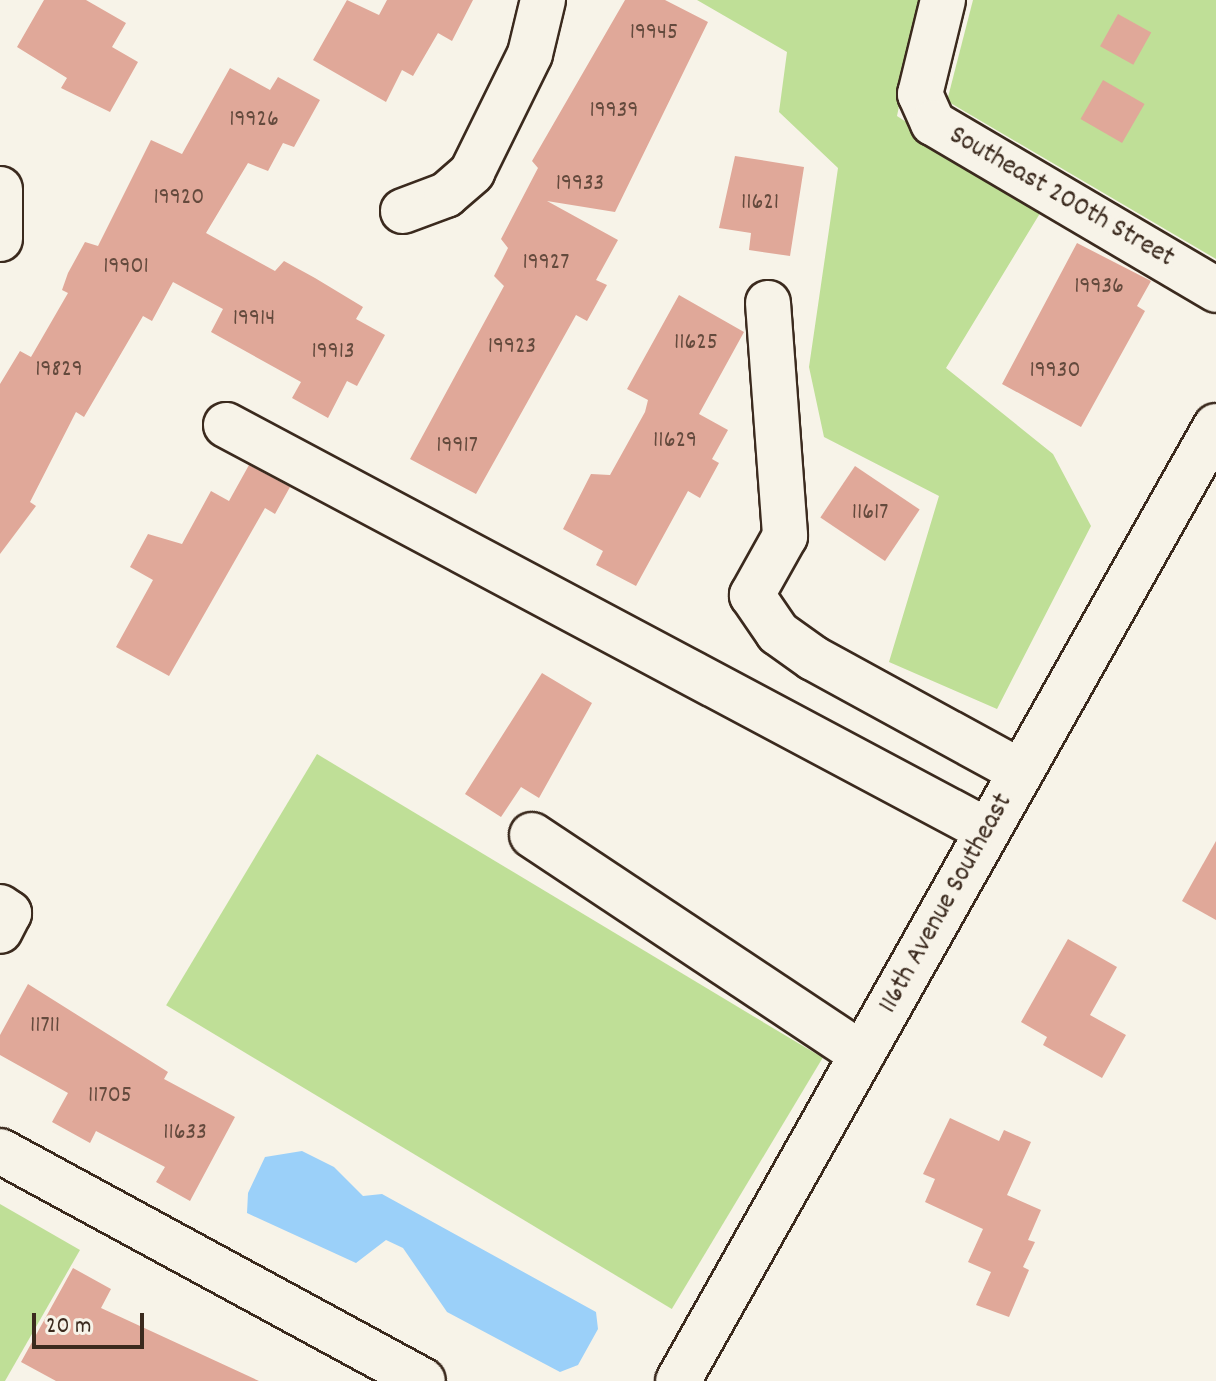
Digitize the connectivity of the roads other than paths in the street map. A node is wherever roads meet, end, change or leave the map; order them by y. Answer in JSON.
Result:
{"nodes":[{"id":1,"x":543,"y":0,"type":"edge"},
{"id":2,"x":943,"y":0,"type":"edge"},
{"id":3,"x":0,"y":189,"type":"edge"},
{"id":4,"x":403,"y":211,"type":"dead end"},
{"id":5,"x":0,"y":239,"type":"edge"},
{"id":6,"x":1216,"y":290,"type":"edge"},
{"id":7,"x":768,"y":303,"type":"dead end"},
{"id":8,"x":226,"y":425,"type":"dead end"},
{"id":9,"x":1216,"y":426,"type":"edge"},
{"id":10,"x":1021,"y":772,"type":"junction"},
{"id":11,"x":988,"y":831,"type":"junction"},
{"id":12,"x":532,"y":835,"type":"dead end"},
{"id":13,"x":862,"y":1054,"type":"junction"},
{"id":14,"x":0,"y":1151,"type":"edge"},
{"id":15,"x":423,"y":1381,"type":"edge"},
{"id":16,"x":678,"y":1381,"type":"edge"}],
"edges":[{"from":1,"to":4,"type":"street"},
{"from":2,"to":6,"type":"street","name":"Southeast 200th Street"},
{"from":3,"to":5,"type":"street"},
{"from":7,"to":10,"type":"street"},
{"from":8,"to":11,"type":"street"},
{"from":9,"to":10,"type":"street","name":"116th Avenue Southeast"},
{"from":10,"to":11,"type":"street","name":"116th Avenue Southeast"},
{"from":11,"to":13,"type":"street","name":"116th Avenue Southeast"},
{"from":12,"to":13,"type":"street"},
{"from":13,"to":16,"type":"street","name":"116th Avenue Southeast"},
{"from":14,"to":15,"type":"street"}]}
